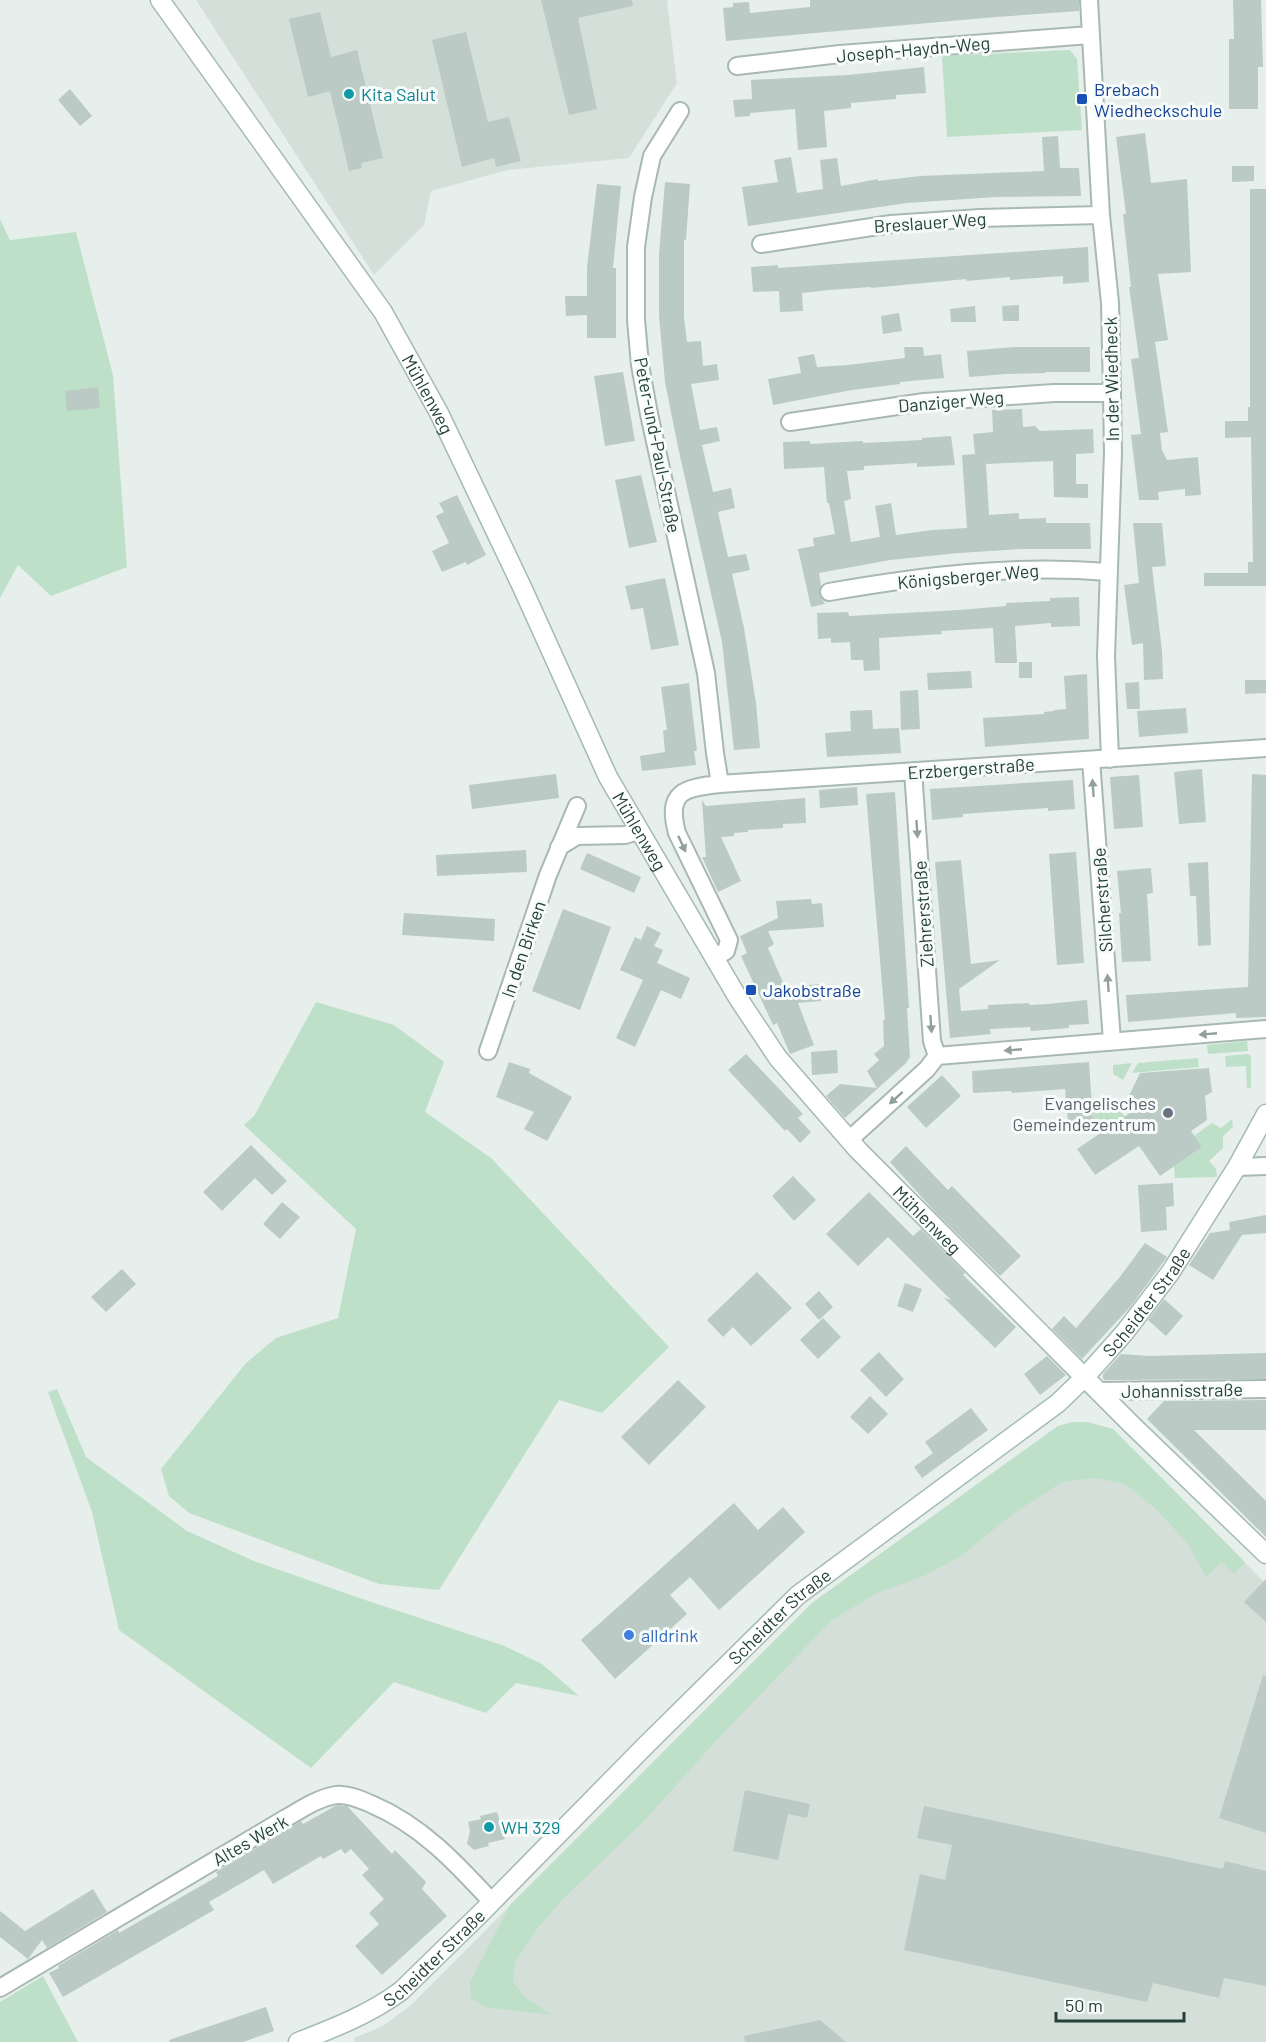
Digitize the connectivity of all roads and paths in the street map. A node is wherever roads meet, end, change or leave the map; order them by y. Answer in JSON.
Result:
{"nodes":[{"id":1,"x":160,"y":0,"type":"edge"},
{"id":2,"x":1089,"y":0,"type":"edge"},
{"id":3,"x":1090,"y":35,"type":"junction"},
{"id":4,"x":736,"y":66,"type":"dead end"},
{"id":5,"x":680,"y":111,"type":"dead end"},
{"id":6,"x":1101,"y":215,"type":"junction"},
{"id":7,"x":761,"y":244,"type":"dead end"},
{"id":8,"x":1112,"y":393,"type":"junction"},
{"id":9,"x":790,"y":422,"type":"dead end"},
{"id":10,"x":1108,"y":572,"type":"junction"},
{"id":11,"x":829,"y":592,"type":"dead end"},
{"id":12,"x":1266,"y":748,"type":"edge"},
{"id":13,"x":1110,"y":759,"type":"junction"},
{"id":14,"x":1091,"y":760,"type":"junction"},
{"id":15,"x":913,"y":771,"type":"junction"},
{"id":16,"x":720,"y":784,"type":"junction"},
{"id":17,"x":577,"y":806,"type":"dead end"},
{"id":18,"x":638,"y":831,"type":"junction"},
{"id":19,"x":559,"y":847,"type":"junction"},
{"id":20,"x":715,"y":957,"type":"junction"},
{"id":21,"x":1266,"y":1029,"type":"edge"},
{"id":22,"x":1112,"y":1041,"type":"junction"},
{"id":23,"x":488,"y":1051,"type":"dead end"},
{"id":24,"x":937,"y":1056,"type":"junction"},
{"id":25,"x":1266,"y":1114,"type":"edge"},
{"id":26,"x":849,"y":1140,"type":"junction"},
{"id":27,"x":1266,"y":1166,"type":"edge"},
{"id":28,"x":1237,"y":1167,"type":"junction"},
{"id":29,"x":1085,"y":1377,"type":"junction"},
{"id":30,"x":1266,"y":1389,"type":"edge"},
{"id":31,"x":1098,"y":1391,"type":"junction"},
{"id":32,"x":1266,"y":1554,"type":"edge"},
{"id":33,"x":492,"y":1902,"type":"junction"},
{"id":34,"x":0,"y":1988,"type":"edge"},
{"id":35,"x":298,"y":2042,"type":"edge"}],
"edges":[{"from":1,"to":18,"type":"street","name":"Mühlenweg"},
{"from":2,"to":3,"type":"street","name":"In der Wiedheck"},
{"from":3,"to":4,"type":"street","name":"Joseph-Haydn-Weg"},
{"from":3,"to":6,"type":"street","name":"In der Wiedheck"},
{"from":5,"to":16,"type":"street","name":"Peter-und-Paul-Straße"},
{"from":6,"to":7,"type":"street","name":"Breslauer Weg"},
{"from":6,"to":8,"type":"street","name":"In der Wiedheck"},
{"from":8,"to":9,"type":"street","name":"Danziger Weg"},
{"from":8,"to":10,"type":"street","name":"In der Wiedheck"},
{"from":10,"to":11,"type":"street","name":"Königsberger Weg"},
{"from":10,"to":13,"type":"street","name":"In der Wiedheck"},
{"from":12,"to":13,"type":"street","name":"Erzbergerstraße"},
{"from":13,"to":14,"type":"street","name":"Erzbergerstraße"},
{"from":14,"to":15,"type":"street","name":"Erzbergerstraße"},
{"from":22,"to":14,"type":"street","name":"Silcherstraße","one_way":true},
{"from":15,"to":16,"type":"street","name":"Erzbergerstraße"},
{"from":15,"to":24,"type":"street","name":"Ziehrerstraße","one_way":true},
{"from":16,"to":20,"type":"street","name":"Erzbergerstraße","one_way":true},
{"from":17,"to":19,"type":"street","name":"In den Birken"},
{"from":18,"to":19,"type":"street"},
{"from":18,"to":20,"type":"street","name":"Mühlenweg"},
{"from":19,"to":23,"type":"street","name":"In den Birken"},
{"from":20,"to":26,"type":"street","name":"Mühlenweg"},
{"from":21,"to":22,"type":"street","one_way":true},
{"from":22,"to":24,"type":"street","one_way":true},
{"from":24,"to":26,"type":"street","one_way":true},
{"from":25,"to":28,"type":"street","name":"Scheidter Straße"},
{"from":26,"to":29,"type":"street","name":"Mühlenweg"},
{"from":27,"to":28,"type":"street"},
{"from":28,"to":29,"type":"street","name":"Scheidter Straße"},
{"from":29,"to":31,"type":"street","name":"Mühlenweg"},
{"from":29,"to":33,"type":"street","name":"Scheidter Straße"},
{"from":30,"to":31,"type":"street","name":"Johannisstraße"},
{"from":31,"to":32,"type":"street","name":"Mühlenweg"},
{"from":33,"to":34,"type":"street","name":"Altes Werk"},
{"from":33,"to":35,"type":"street","name":"Scheidter Straße"}]}
